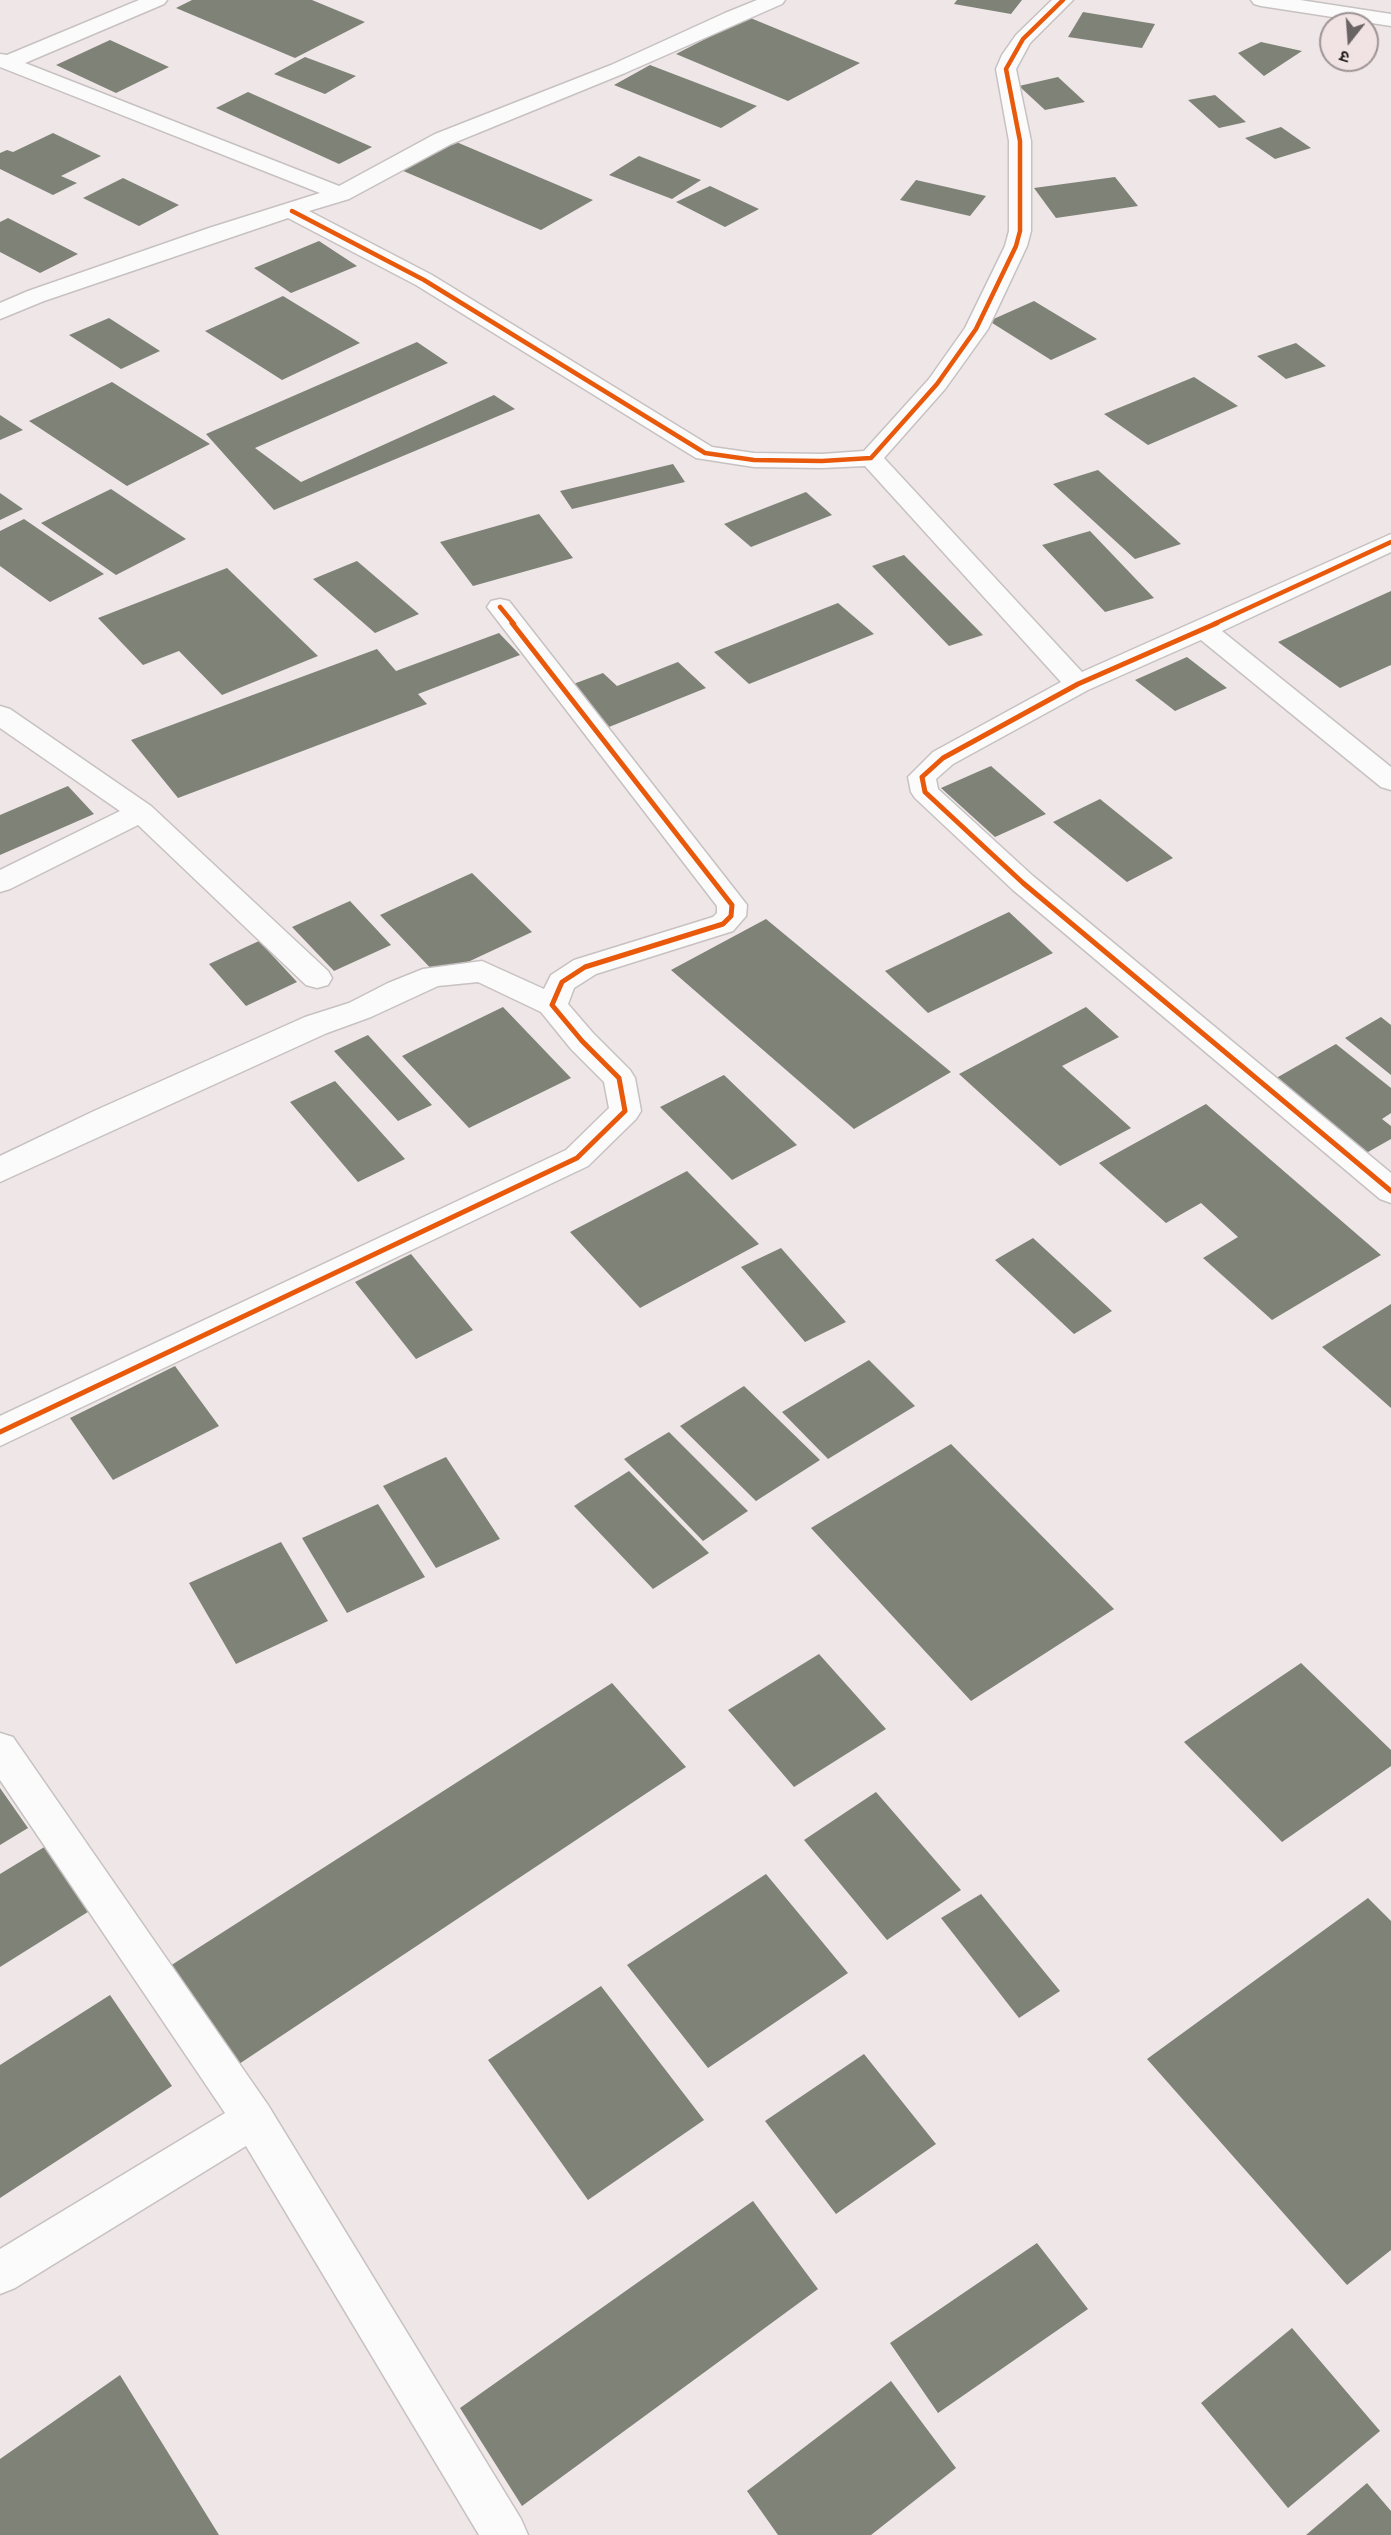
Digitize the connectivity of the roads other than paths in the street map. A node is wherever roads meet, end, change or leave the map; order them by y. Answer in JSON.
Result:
{"nodes":[{"id":1,"x":157,"y":0,"type":"edge"},
{"id":2,"x":775,"y":0,"type":"edge"},
{"id":3,"x":1063,"y":0,"type":"edge"},
{"id":4,"x":1262,"y":0,"type":"edge"},
{"id":5,"x":1391,"y":20,"type":"edge"},
{"id":6,"x":4,"y":61,"type":"edge"},
{"id":7,"x":341,"y":194,"type":"junction"},
{"id":8,"x":292,"y":211,"type":"junction"},
{"id":9,"x":0,"y":312,"type":"edge"},
{"id":10,"x":871,"y":458,"type":"junction"},
{"id":11,"x":1391,"y":542,"type":"edge"},
{"id":12,"x":500,"y":607,"type":"dead end"},
{"id":13,"x":1204,"y":629,"type":"junction"},
{"id":14,"x":1078,"y":684,"type":"junction"},
{"id":15,"x":0,"y":715,"type":"edge"},
{"id":16,"x":1391,"y":781,"type":"edge"},
{"id":17,"x":141,"y":812,"type":"junction"},
{"id":18,"x":0,"y":882,"type":"edge"},
{"id":19,"x":317,"y":978,"type":"dead end"},
{"id":20,"x":552,"y":1005,"type":"junction"},
{"id":21,"x":0,"y":1170,"type":"edge"},
{"id":22,"x":1391,"y":1191,"type":"edge"},
{"id":23,"x":0,"y":1432,"type":"edge"},
{"id":24,"x":0,"y":1749,"type":"edge"},
{"id":25,"x":253,"y":2119,"type":"junction"},
{"id":26,"x":0,"y":2273,"type":"edge"},
{"id":27,"x":505,"y":2535,"type":"edge"}],
"edges":[{"from":1,"to":6,"type":"street"},
{"from":2,"to":7,"type":"street"},
{"from":3,"to":10,"type":"street"},
{"from":4,"to":5,"type":"street"},
{"from":6,"to":7,"type":"street"},
{"from":7,"to":8,"type":"street"},
{"from":8,"to":9,"type":"street"},
{"from":8,"to":10,"type":"street"},
{"from":10,"to":14,"type":"street"},
{"from":11,"to":13,"type":"street"},
{"from":12,"to":20,"type":"street"},
{"from":13,"to":14,"type":"street"},
{"from":13,"to":16,"type":"street"},
{"from":14,"to":22,"type":"street"},
{"from":15,"to":17,"type":"street"},
{"from":17,"to":18,"type":"street"},
{"from":17,"to":19,"type":"street"},
{"from":20,"to":21,"type":"street"},
{"from":20,"to":23,"type":"street"},
{"from":24,"to":25,"type":"street"},
{"from":25,"to":26,"type":"street"},
{"from":25,"to":27,"type":"street"}]}
